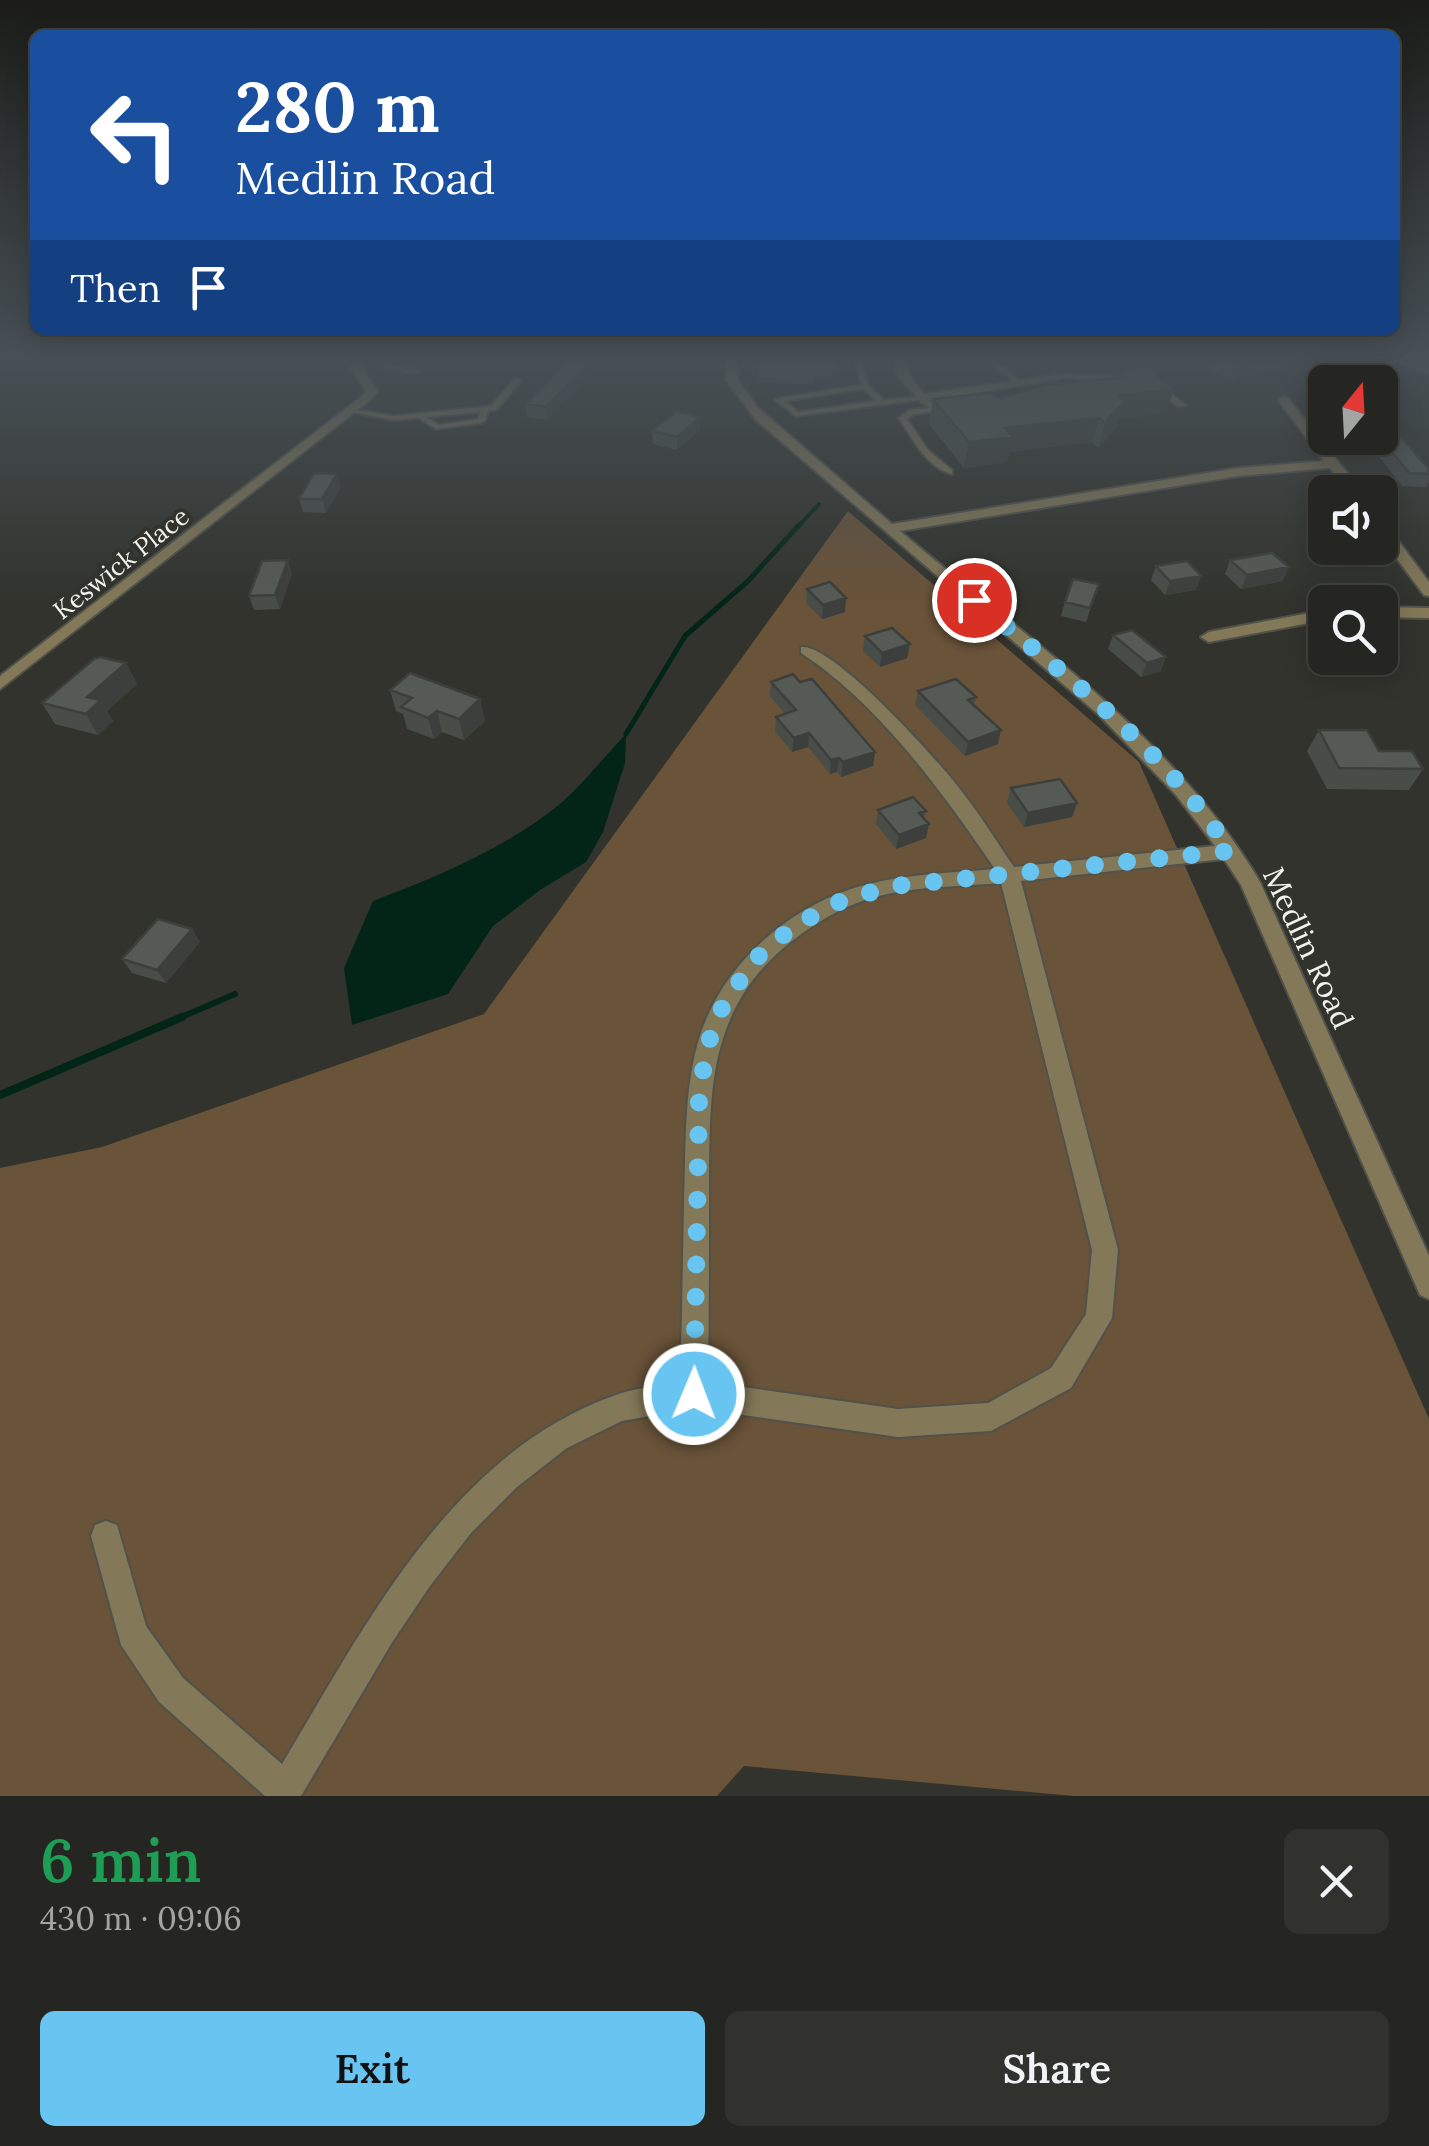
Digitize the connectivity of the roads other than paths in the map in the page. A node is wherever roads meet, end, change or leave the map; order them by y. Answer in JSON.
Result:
{"nodes":[{"id":1,"x":317,"y":438,"type":"edge"},
{"id":2,"x":784,"y":438,"type":"edge"},
{"id":3,"x":915,"y":438,"type":"edge"},
{"id":4,"x":1313,"y":438,"type":"edge"},
{"id":5,"x":1333,"y":464,"type":"junction"},
{"id":6,"x":949,"y":472,"type":"dead end"},
{"id":7,"x":1341,"y":475,"type":"edge"},
{"id":8,"x":888,"y":529,"type":"junction"},
{"id":9,"x":1398,"y":550,"type":"edge"},
{"id":10,"x":1429,"y":592,"type":"edge"},
{"id":11,"x":1398,"y":612,"type":"edge"},
{"id":12,"x":1429,"y":613,"type":"edge"},
{"id":13,"x":1308,"y":618,"type":"edge"},
{"id":14,"x":1209,"y":637,"type":"dead end"},
{"id":15,"x":807,"y":650,"type":"dead end"},
{"id":16,"x":0,"y":684,"type":"edge"},
{"id":17,"x":1230,"y":851,"type":"junction"},
{"id":18,"x":1010,"y":874,"type":"junction"},
{"id":19,"x":1429,"y":1286,"type":"edge"},
{"id":20,"x":694,"y":1394,"type":"junction"},
{"id":21,"x":106,"y":1536,"type":"dead end"},
{"id":22,"x":284,"y":1793,"type":"edge"}],
"edges":[{"from":1,"to":16,"type":"street","name":"Keswick Place"},
{"from":2,"to":8,"type":"street","name":"Medlin Road"},
{"from":3,"to":6,"type":"lane"},
{"from":4,"to":5,"type":"street"},
{"from":5,"to":7,"type":"street"},
{"from":5,"to":8,"type":"street"},
{"from":8,"to":17,"type":"street","name":"Medlin Road"},
{"from":9,"to":10,"type":"street"},
{"from":11,"to":12,"type":"street"},
{"from":13,"to":14,"type":"street"},
{"from":15,"to":18,"type":"street"},
{"from":17,"to":18,"type":"street"},
{"from":17,"to":19,"type":"street","name":"Medlin Road"},
{"from":18,"to":20,"type":"street"},
{"from":18,"to":20,"type":"street"},
{"from":20,"to":22,"type":"street"},
{"from":21,"to":22,"type":"street"}]}
